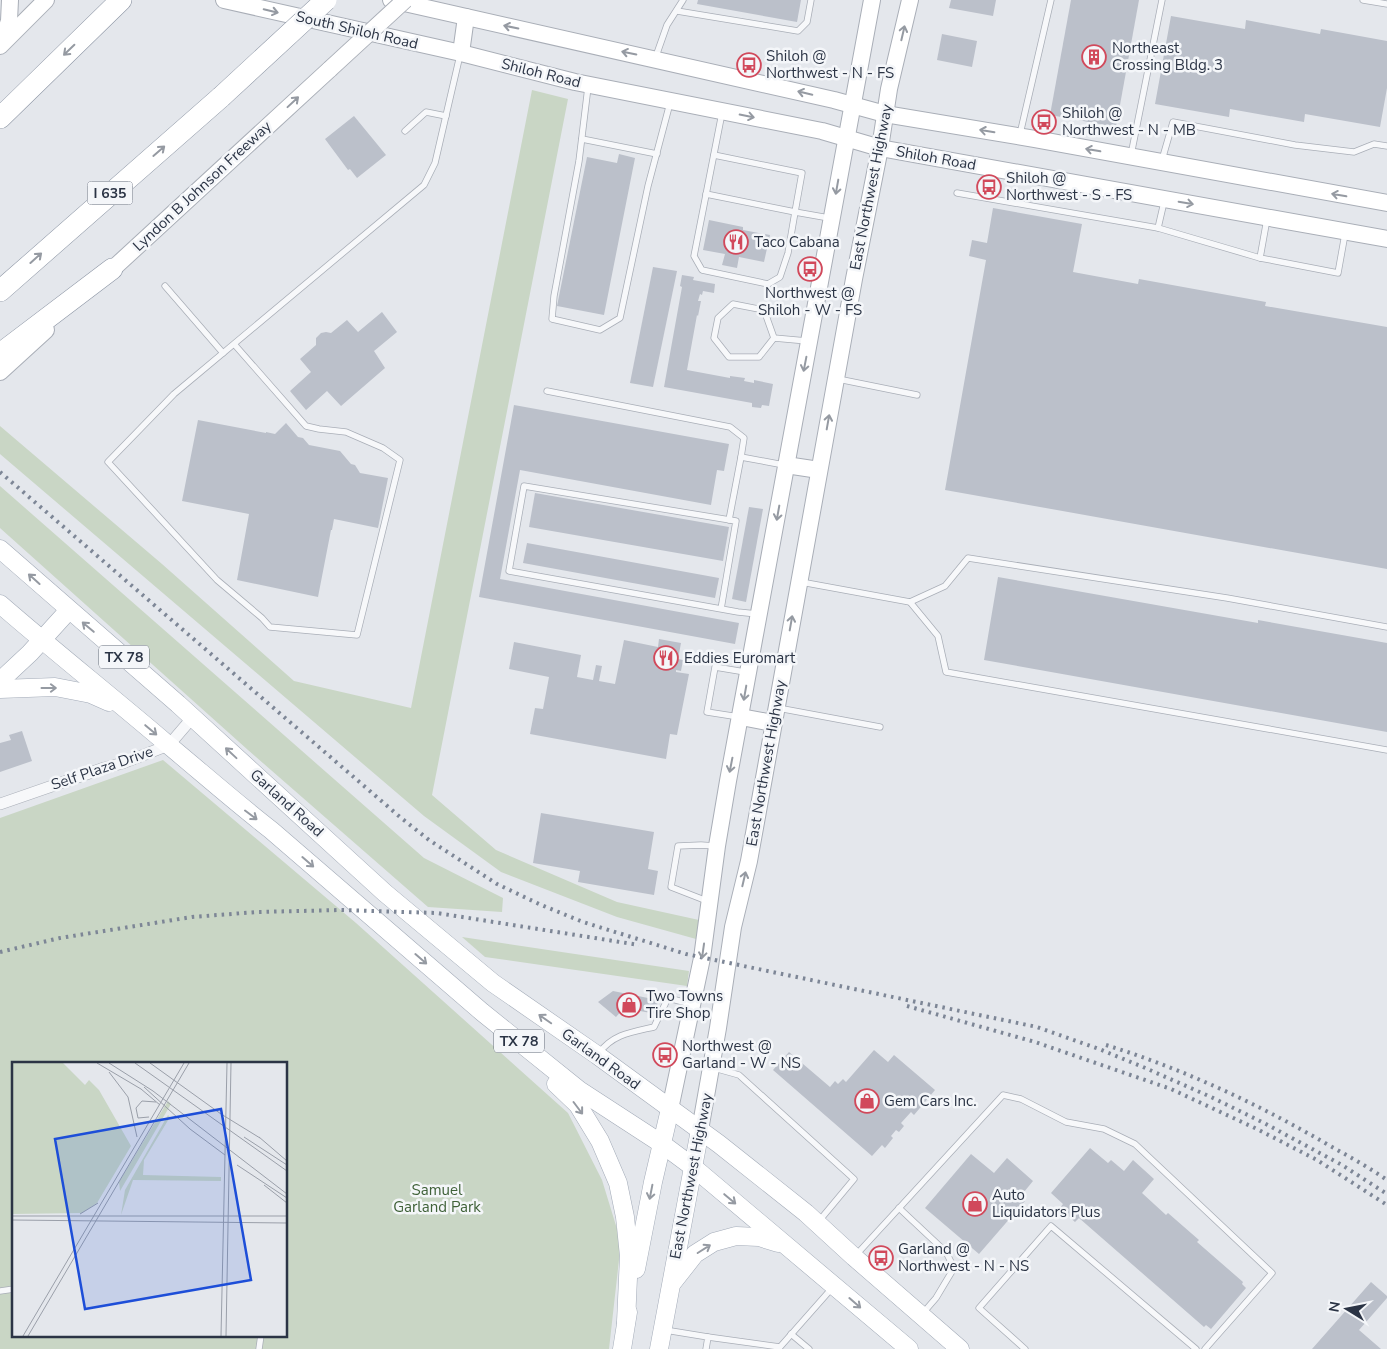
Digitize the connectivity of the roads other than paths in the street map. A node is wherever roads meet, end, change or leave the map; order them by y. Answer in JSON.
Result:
{"nodes":[{"id":1,"x":10,"y":0,"type":"edge"},
{"id":2,"x":46,"y":0,"type":"edge"},
{"id":3,"x":121,"y":0,"type":"edge"},
{"id":4,"x":224,"y":0,"type":"edge"},
{"id":5,"x":326,"y":0,"type":"edge"},
{"id":6,"x":391,"y":0,"type":"edge"},
{"id":7,"x":404,"y":0,"type":"edge"},
{"id":8,"x":683,"y":0,"type":"edge"},
{"id":9,"x":811,"y":0,"type":"edge"},
{"id":10,"x":872,"y":0,"type":"edge"},
{"id":11,"x":910,"y":0,"type":"edge"},
{"id":12,"x":1051,"y":0,"type":"edge"},
{"id":13,"x":1162,"y":0,"type":"edge"},
{"id":14,"x":1362,"y":0,"type":"edge"},
{"id":15,"x":1387,"y":4,"type":"edge"},
{"id":16,"x":677,"y":11,"type":"junction"},
{"id":17,"x":466,"y":17,"type":"junction"},
{"id":18,"x":0,"y":46,"type":"edge"},
{"id":19,"x":461,"y":53,"type":"junction"},
{"id":20,"x":655,"y":59,"type":"junction"},
{"id":21,"x":588,"y":85,"type":"junction"},
{"id":22,"x":670,"y":101,"type":"junction"},
{"id":23,"x":852,"y":105,"type":"junction"},
{"id":24,"x":722,"y":111,"type":"junction"},
{"id":25,"x":885,"y":114,"type":"junction"},
{"id":26,"x":446,"y":116,"type":"junction"},
{"id":27,"x":0,"y":118,"type":"edge"},
{"id":28,"x":405,"y":131,"type":"dead end"},
{"id":29,"x":1020,"y":137,"type":"junction"},
{"id":30,"x":582,"y":139,"type":"junction"},
{"id":31,"x":846,"y":139,"type":"junction"},
{"id":32,"x":1387,"y":146,"type":"edge"},
{"id":33,"x":880,"y":148,"type":"junction"},
{"id":34,"x":657,"y":154,"type":"junction"},
{"id":35,"x":714,"y":155,"type":"junction"},
{"id":36,"x":1131,"y":157,"type":"junction"},
{"id":37,"x":1162,"y":162,"type":"junction"},
{"id":38,"x":706,"y":194,"type":"junction"},
{"id":39,"x":957,"y":194,"type":"dead end"},
{"id":40,"x":1164,"y":199,"type":"junction"},
{"id":41,"x":1387,"y":203,"type":"edge"},
{"id":42,"x":796,"y":212,"type":"junction"},
{"id":43,"x":831,"y":218,"type":"junction"},
{"id":44,"x":1267,"y":218,"type":"junction"},
{"id":45,"x":1158,"y":228,"type":"junction"},
{"id":46,"x":1346,"y":232,"type":"junction"},
{"id":47,"x":1387,"y":239,"type":"edge"},
{"id":48,"x":1260,"y":258,"type":"junction"},
{"id":49,"x":112,"y":269,"type":"junction"},
{"id":50,"x":165,"y":286,"type":"dead end"},
{"id":51,"x":0,"y":291,"type":"edge"},
{"id":52,"x":774,"y":338,"type":"junction"},
{"id":53,"x":809,"y":341,"type":"junction"},
{"id":54,"x":234,"y":344,"type":"junction"},
{"id":55,"x":224,"y":353,"type":"junction"},
{"id":56,"x":0,"y":354,"type":"edge"},
{"id":57,"x":0,"y":372,"type":"edge"},
{"id":58,"x":836,"y":379,"type":"junction"},
{"id":59,"x":547,"y":391,"type":"dead end"},
{"id":60,"x":917,"y":395,"type":"dead end"},
{"id":61,"x":741,"y":457,"type":"junction"},
{"id":62,"x":786,"y":465,"type":"junction"},
{"id":63,"x":819,"y":470,"type":"junction"},
{"id":64,"x":729,"y":520,"type":"junction"},
{"id":65,"x":0,"y":549,"type":"edge"},
{"id":66,"x":799,"y":581,"type":"junction"},
{"id":67,"x":910,"y":602,"type":"junction"},
{"id":68,"x":0,"y":604,"type":"edge"},
{"id":69,"x":721,"y":609,"type":"junction"},
{"id":70,"x":69,"y":610,"type":"junction"},
{"id":71,"x":759,"y":615,"type":"junction"},
{"id":72,"x":1387,"y":627,"type":"edge"},
{"id":73,"x":42,"y":640,"type":"junction"},
{"id":74,"x":749,"y":672,"type":"junction"},
{"id":75,"x":0,"y":681,"type":"edge"},
{"id":76,"x":0,"y":689,"type":"edge"},
{"id":77,"x":128,"y":711,"type":"junction"},
{"id":78,"x":775,"y":715,"type":"junction"},
{"id":79,"x":193,"y":717,"type":"junction"},
{"id":80,"x":741,"y":717,"type":"junction"},
{"id":81,"x":880,"y":727,"type":"dead end"},
{"id":82,"x":169,"y":745,"type":"junction"},
{"id":83,"x":1387,"y":750,"type":"edge"},
{"id":84,"x":0,"y":804,"type":"edge"},
{"id":85,"x":717,"y":846,"type":"junction"},
{"id":86,"x":710,"y":902,"type":"junction"},
{"id":87,"x":693,"y":1004,"type":"junction"},
{"id":88,"x":482,"y":1012,"type":"junction"},
{"id":89,"x":597,"y":1055,"type":"junction"},
{"id":90,"x":711,"y":1067,"type":"junction"},
{"id":91,"x":670,"y":1109,"type":"junction"},
{"id":92,"x":700,"y":1130,"type":"junction"},
{"id":93,"x":662,"y":1144,"type":"junction"},
{"id":94,"x":693,"y":1167,"type":"junction"},
{"id":95,"x":899,"y":1208,"type":"junction"},
{"id":96,"x":818,"y":1223,"type":"junction"},
{"id":97,"x":787,"y":1246,"type":"junction"},
{"id":98,"x":854,"y":1257,"type":"junction"},
{"id":99,"x":671,"y":1284,"type":"junction"},
{"id":100,"x":834,"y":1285,"type":"junction"},
{"id":101,"x":921,"y":1315,"type":"junction"},
{"id":102,"x":626,"y":1322,"type":"junction"},
{"id":103,"x":662,"y":1329,"type":"junction"},
{"id":104,"x":791,"y":1334,"type":"junction"},
{"id":105,"x":261,"y":1336,"type":"edge"},
{"id":106,"x":708,"y":1337,"type":"junction"},
{"id":107,"x":769,"y":1347,"type":"edge"},
{"id":108,"x":259,"y":1349,"type":"edge"},
{"id":109,"x":622,"y":1349,"type":"edge"},
{"id":110,"x":659,"y":1349,"type":"edge"},
{"id":111,"x":706,"y":1349,"type":"edge"},
{"id":112,"x":809,"y":1349,"type":"edge"},
{"id":113,"x":909,"y":1349,"type":"edge"},
{"id":114,"x":960,"y":1349,"type":"edge"},
{"id":115,"x":1025,"y":1349,"type":"edge"},
{"id":116,"x":1196,"y":1349,"type":"edge"},
{"id":117,"x":1205,"y":1349,"type":"edge"}],
"edges":[{"from":1,"to":18,"type":"main road"},
{"from":2,"to":18,"type":"main road"},
{"from":3,"to":27,"type":"highway","one_way":true},
{"from":4,"to":19,"type":"main road","name":"South Shiloh Road","one_way":true},
{"from":51,"to":5,"type":"highway","number":"I 635","one_way":true,"bridge":true},
{"from":6,"to":17,"type":"main road"},
{"from":49,"to":7,"type":"main road","name":"Lyndon B Johnson Freeway","one_way":true,"bridge":true},
{"from":8,"to":16,"type":"lane"},
{"from":9,"to":16,"type":"lane"},
{"from":10,"to":23,"type":"main road"},
{"from":25,"to":11,"type":"main road","name":"East Northwest Highway","one_way":true},
{"from":12,"to":29,"type":"lane"},
{"from":13,"to":36,"type":"lane"},
{"from":14,"to":15,"type":"lane"},
{"from":16,"to":20,"type":"lane"},
{"from":17,"to":19,"type":"main road"},
{"from":20,"to":17,"type":"main road","one_way":true},
{"from":19,"to":21,"type":"main road","name":"Shiloh Road"},
{"from":19,"to":26,"type":"lane"},
{"from":23,"to":20,"type":"main road","one_way":true},
{"from":21,"to":22,"type":"main road","name":"Shiloh Road"},
{"from":21,"to":30,"type":"lane"},
{"from":22,"to":24,"type":"main road","name":"Shiloh Road"},
{"from":22,"to":34,"type":"lane"},
{"from":23,"to":25,"type":"main road"},
{"from":23,"to":31,"type":"main road"},
{"from":24,"to":31,"type":"main road","name":"Shiloh Road","one_way":true},
{"from":24,"to":35,"type":"lane"},
{"from":29,"to":25,"type":"main road","one_way":true},
{"from":25,"to":33,"type":"main road","name":"East Northwest Highway"},
{"from":26,"to":28,"type":"lane"},
{"from":26,"to":54,"type":"lane"},
{"from":36,"to":29,"type":"main road","one_way":true},
{"from":30,"to":34,"type":"lane"},
{"from":30,"to":34,"type":"lane"},
{"from":31,"to":33,"type":"main road","name":"Shiloh Road"},
{"from":31,"to":43,"type":"main road","one_way":true},
{"from":32,"to":37,"type":"lane"},
{"from":33,"to":40,"type":"main road","name":"Shiloh Road"},
{"from":33,"to":58,"type":"main road","name":"East Northwest Highway"},
{"from":35,"to":38,"type":"lane"},
{"from":35,"to":42,"type":"lane"},
{"from":36,"to":37,"type":"main road"},
{"from":41,"to":37,"type":"main road","one_way":true},
{"from":38,"to":42,"type":"lane"},
{"from":38,"to":42,"type":"lane"},
{"from":39,"to":45,"type":"lane"},
{"from":40,"to":44,"type":"main road","name":"Shiloh Road","one_way":true},
{"from":40,"to":45,"type":"lane"},
{"from":42,"to":43,"type":"lane"},
{"from":43,"to":53,"type":"main road"},
{"from":44,"to":46,"type":"main road","name":"Shiloh Road"},
{"from":44,"to":48,"type":"lane"},
{"from":45,"to":48,"type":"lane"},
{"from":46,"to":47,"type":"main road","name":"Shiloh Road"},
{"from":46,"to":48,"type":"lane"},
{"from":49,"to":56,"type":"highway"},
{"from":49,"to":57,"type":"main road","name":"Lyndon B Johnson Freeway"},
{"from":50,"to":55,"type":"lane"},
{"from":52,"to":52,"type":"lane"},
{"from":52,"to":53,"type":"lane"},
{"from":53,"to":62,"type":"main road","one_way":true},
{"from":54,"to":55,"type":"lane"},
{"from":54,"to":55,"type":"lane"},
{"from":58,"to":60,"type":"lane"},
{"from":63,"to":58,"type":"main road","name":"East Northwest Highway","one_way":true},
{"from":59,"to":61,"type":"lane"},
{"from":61,"to":62,"type":"lane"},
{"from":61,"to":64,"type":"lane"},
{"from":62,"to":63,"type":"main road"},
{"from":62,"to":71,"type":"main road","one_way":true},
{"from":63,"to":66,"type":"main road","name":"East Northwest Highway"},
{"from":64,"to":69,"type":"lane"},
{"from":64,"to":69,"type":"lane"},
{"from":70,"to":65,"type":"main road","number":"TX 78","one_way":true},
{"from":66,"to":67,"type":"lane"},
{"from":78,"to":66,"type":"main road","name":"East Northwest Highway","one_way":true},
{"from":67,"to":72,"type":"lane"},
{"from":67,"to":83,"type":"lane"},
{"from":68,"to":73,"type":"main road","number":"TX 78"},
{"from":69,"to":71,"type":"lane"},
{"from":70,"to":73,"type":"main road"},
{"from":79,"to":70,"type":"main road","name":"Garland Road","number":"TX 78","one_way":true},
{"from":71,"to":74,"type":"main road"},
{"from":73,"to":75,"type":"main road"},
{"from":73,"to":77,"type":"main road","number":"TX 78"},
{"from":74,"to":80,"type":"main road","one_way":true},
{"from":74,"to":80,"type":"lane"},
{"from":76,"to":77,"type":"main road","one_way":true},
{"from":77,"to":82,"type":"main road","name":"Garland Road","number":"TX 78","one_way":true},
{"from":78,"to":80,"type":"main road"},
{"from":78,"to":81,"type":"lane"},
{"from":90,"to":78,"type":"main road","name":"East Northwest Highway","one_way":true},
{"from":79,"to":82,"type":"street","name":"Self Plaza Drive"},
{"from":89,"to":79,"type":"main road","name":"Garland Road","number":"TX 78","one_way":true},
{"from":80,"to":85,"type":"main road","one_way":true},
{"from":82,"to":84,"type":"street","name":"Self Plaza Drive"},
{"from":82,"to":88,"type":"main road","name":"Garland Road","number":"TX 78","one_way":true},
{"from":85,"to":86,"type":"main road"},
{"from":85,"to":86,"type":"lane"},
{"from":86,"to":87,"type":"main road","one_way":true},
{"from":87,"to":89,"type":"lane"},
{"from":87,"to":91,"type":"main road"},
{"from":88,"to":93,"type":"main road","name":"Garland Road","number":"TX 78"},
{"from":88,"to":102,"type":"main road","one_way":true},
{"from":89,"to":91,"type":"main road","name":"Garland Road","number":"TX 78"},
{"from":90,"to":92,"type":"main road","name":"East Northwest Highway"},
{"from":90,"to":96,"type":"lane"},
{"from":91,"to":92,"type":"main road","name":"Garland Road","number":"TX 78"},
{"from":91,"to":93,"type":"main road"},
{"from":92,"to":94,"type":"main road","name":"East Northwest Highway"},
{"from":92,"to":96,"type":"main road","name":"Garland Road","number":"TX 78"},
{"from":93,"to":94,"type":"main road","name":"Garland Road","number":"TX 78"},
{"from":93,"to":102,"type":"main road","one_way":true},
{"from":94,"to":97,"type":"main road","name":"Garland Road","number":"TX 78","one_way":true},
{"from":94,"to":99,"type":"main road","name":"East Northwest Highway"},
{"from":95,"to":98,"type":"lane"},
{"from":95,"to":101,"type":"lane"},
{"from":95,"to":117,"type":"lane"},
{"from":96,"to":98,"type":"main road","name":"Garland Road","number":"TX 78"},
{"from":99,"to":97,"type":"main road","one_way":true},
{"from":97,"to":100,"type":"main road","name":"Garland Road","number":"TX 78"},
{"from":98,"to":101,"type":"main road","name":"Garland Road","number":"TX 78"},
{"from":99,"to":103,"type":"main road","name":"East Northwest Highway"},
{"from":100,"to":104,"type":"lane"},
{"from":100,"to":113,"type":"main road","name":"Garland Road","number":"TX 78","one_way":true},
{"from":101,"to":114,"type":"main road","name":"Garland Road","number":"TX 78"},
{"from":102,"to":109,"type":"main road"},
{"from":103,"to":106,"type":"lane"},
{"from":103,"to":110,"type":"main road","name":"East Northwest Highway"},
{"from":104,"to":107,"type":"lane"},
{"from":104,"to":112,"type":"lane"},
{"from":105,"to":108,"type":"lane"},
{"from":106,"to":107,"type":"lane"},
{"from":106,"to":111,"type":"lane"},
{"from":115,"to":116,"type":"lane"}]}
